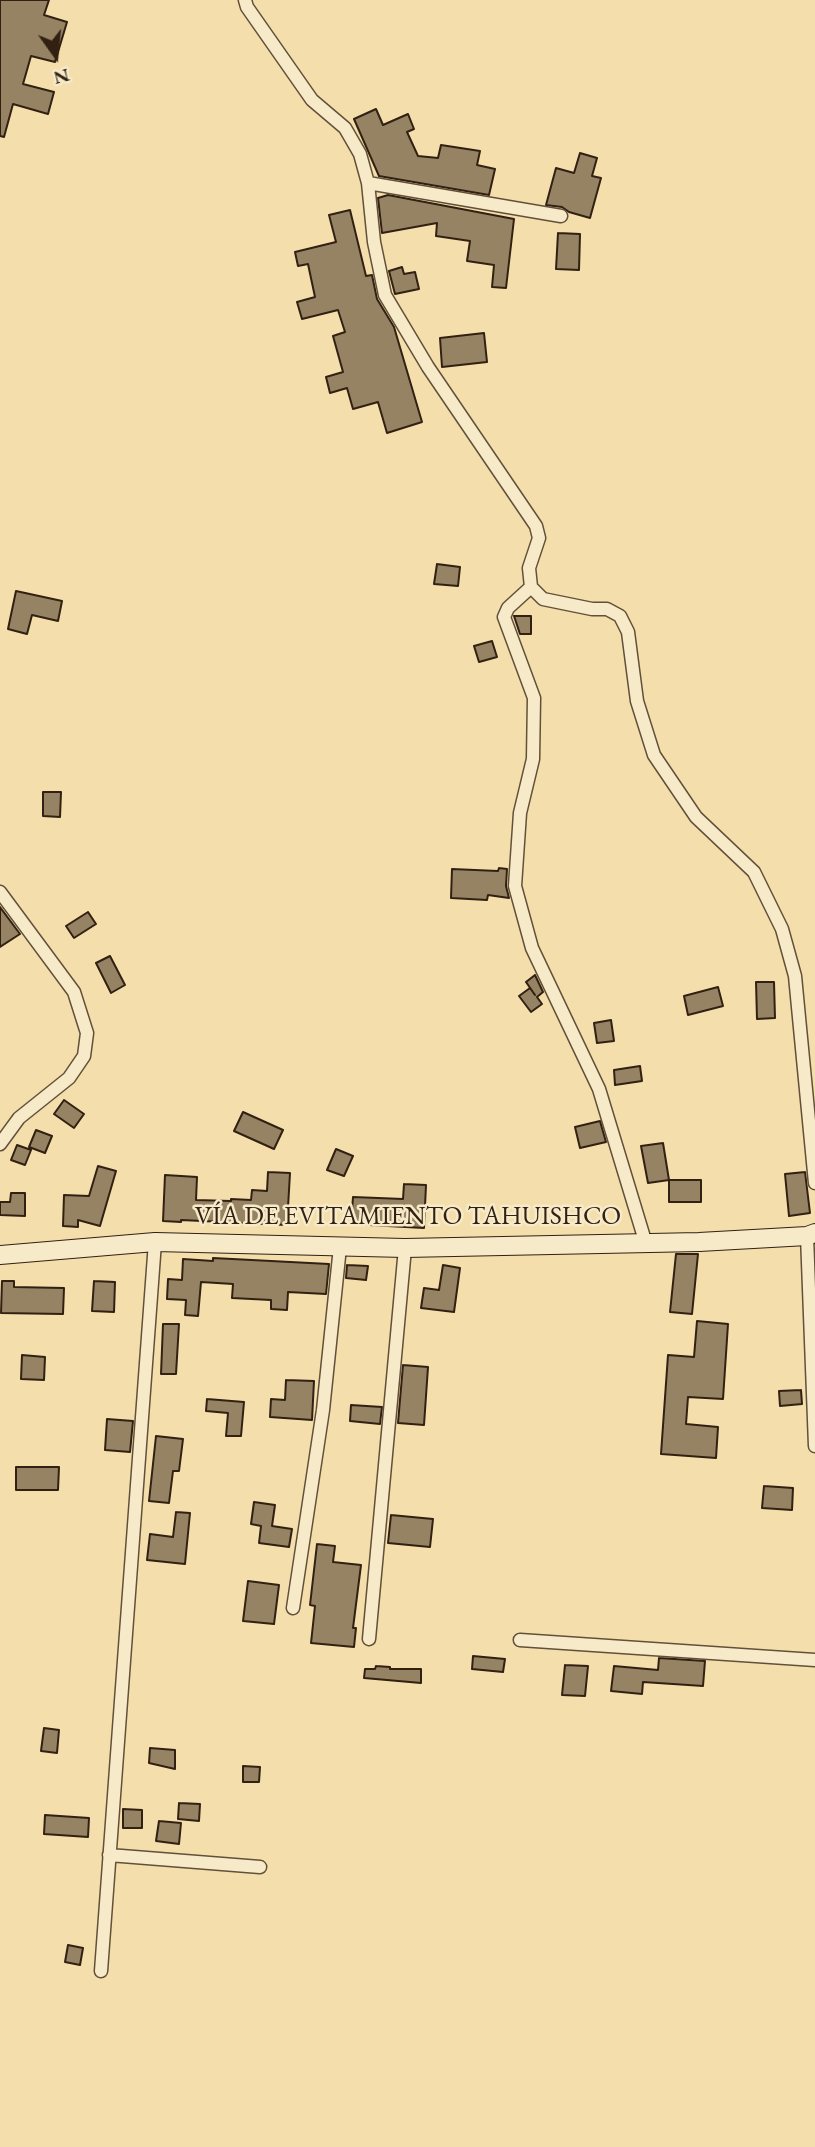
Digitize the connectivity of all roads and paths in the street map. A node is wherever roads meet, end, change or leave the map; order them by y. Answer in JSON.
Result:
{"nodes":[{"id":1,"x":245,"y":0,"type":"edge"},
{"id":2,"x":368,"y":183,"type":"junction"},
{"id":3,"x":561,"y":216,"type":"dead end"},
{"id":4,"x":531,"y":587,"type":"junction"},
{"id":5,"x":0,"y":892,"type":"edge"},
{"id":6,"x":0,"y":1144,"type":"edge"},
{"id":7,"x":815,"y":1183,"type":"edge"},
{"id":8,"x":811,"y":1234,"type":"edge"},
{"id":9,"x":155,"y":1242,"type":"junction"},
{"id":10,"x":646,"y":1244,"type":"junction"},
{"id":11,"x":340,"y":1247,"type":"junction"},
{"id":12,"x":405,"y":1248,"type":"junction"},
{"id":13,"x":0,"y":1255,"type":"edge"},
{"id":14,"x":815,"y":1446,"type":"edge"},
{"id":15,"x":293,"y":1608,"type":"dead end"},
{"id":16,"x":369,"y":1639,"type":"dead end"},
{"id":17,"x":520,"y":1640,"type":"dead end"},
{"id":18,"x":815,"y":1660,"type":"edge"},
{"id":19,"x":109,"y":1855,"type":"junction"},
{"id":20,"x":260,"y":1867,"type":"dead end"},
{"id":21,"x":101,"y":1971,"type":"dead end"}],
"edges":[{"from":1,"to":2,"type":"street"},
{"from":2,"to":3,"type":"street"},
{"from":2,"to":4,"type":"street"},
{"from":4,"to":7,"type":"street"},
{"from":4,"to":10,"type":"street"},
{"from":5,"to":6,"type":"street"},
{"from":8,"to":10,"type":"main road","name":"VÍA DE EVITAMIENTO TAHUISHCO"},
{"from":8,"to":14,"type":"street"},
{"from":9,"to":11,"type":"main road","name":"VÍA DE EVITAMIENTO TAHUISHCO"},
{"from":9,"to":13,"type":"main road","name":"VÍA DE EVITAMIENTO TAHUISHCO"},
{"from":9,"to":19,"type":"street"},
{"from":10,"to":12,"type":"main road","name":"VÍA DE EVITAMIENTO TAHUISHCO"},
{"from":11,"to":12,"type":"main road","name":"VÍA DE EVITAMIENTO TAHUISHCO"},
{"from":11,"to":15,"type":"street"},
{"from":12,"to":16,"type":"street"},
{"from":17,"to":18,"type":"street"},
{"from":19,"to":20,"type":"street"},
{"from":19,"to":21,"type":"street"}]}
